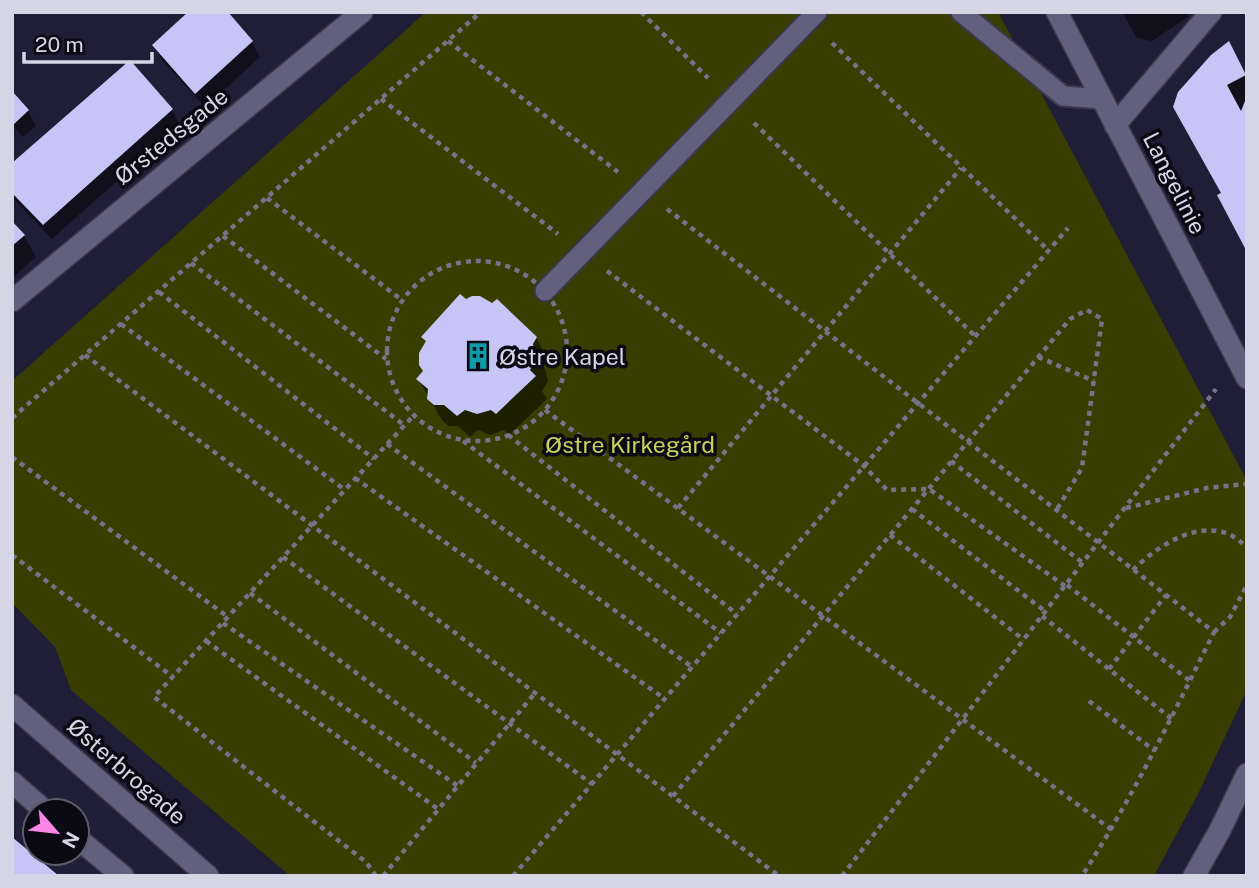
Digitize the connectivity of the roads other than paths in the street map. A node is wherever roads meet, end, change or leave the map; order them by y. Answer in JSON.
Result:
{"nodes":[{"id":1,"x":362,"y":12,"type":"edge"},
{"id":2,"x":961,"y":12,"type":"edge"},
{"id":3,"x":1057,"y":12,"type":"edge"},
{"id":4,"x":1211,"y":12,"type":"edge"},
{"id":5,"x":813,"y":17,"type":"edge"},
{"id":6,"x":1102,"y":99,"type":"junction"},
{"id":7,"x":1115,"y":125,"type":"junction"},
{"id":8,"x":545,"y":291,"type":"road end"},
{"id":9,"x":12,"y":301,"type":"edge"},
{"id":10,"x":1242,"y":369,"type":"edge"},
{"id":11,"x":12,"y":705,"type":"edge"},
{"id":12,"x":1247,"y":774,"type":"edge"},
{"id":13,"x":12,"y":782,"type":"edge"},
{"id":14,"x":29,"y":797,"type":"edge"},
{"id":15,"x":91,"y":850,"type":"edge"},
{"id":16,"x":123,"y":876,"type":"edge"},
{"id":17,"x":208,"y":876,"type":"edge"},
{"id":18,"x":1194,"y":876,"type":"edge"}],
"edges":[{"from":1,"to":9,"type":"street","name":"Ørstedsgade"},
{"from":2,"to":6,"type":"lane"},
{"from":3,"to":6,"type":"street","name":"Langelinie"},
{"from":4,"to":7,"type":"street"},
{"from":5,"to":8,"type":"lane"},
{"from":6,"to":7,"type":"street","name":"Langelinie"},
{"from":7,"to":10,"type":"street","name":"Langelinie"},
{"from":11,"to":17,"type":"street","name":"Østerbrogade"},
{"from":12,"to":18,"type":"street"},
{"from":13,"to":14,"type":"street"},
{"from":15,"to":16,"type":"street"}]}
